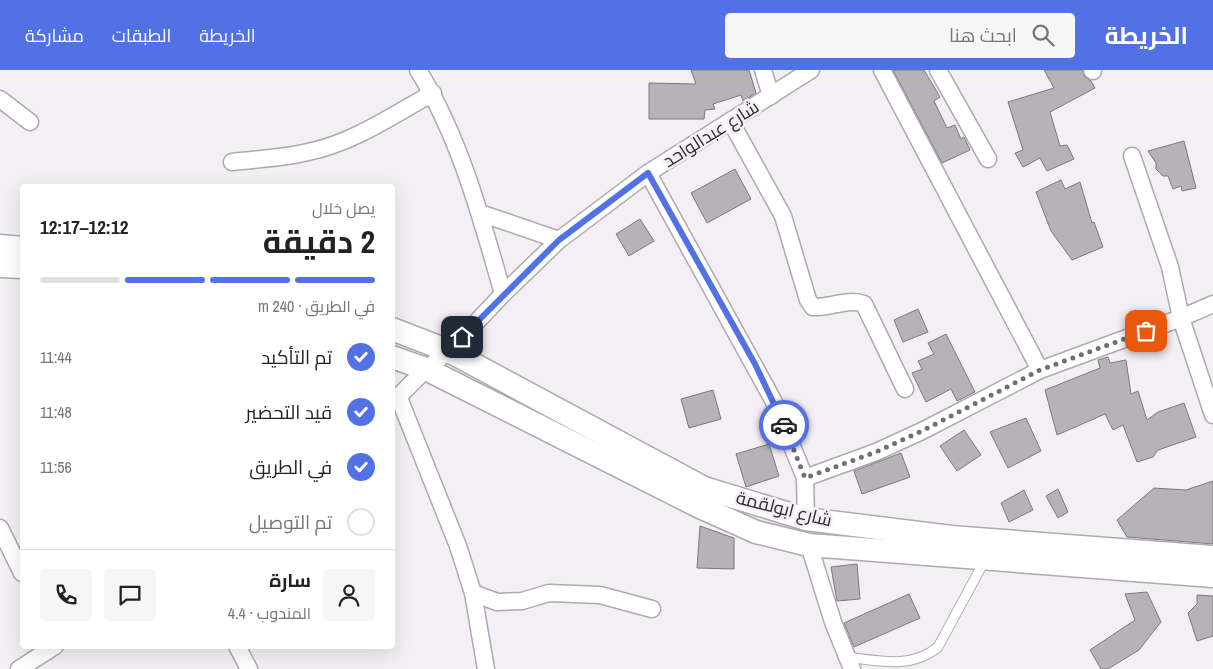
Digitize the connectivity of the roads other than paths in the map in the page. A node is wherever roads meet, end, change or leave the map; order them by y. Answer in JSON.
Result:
{"nodes":[{"id":1,"x":418,"y":70,"type":"edge"},
{"id":2,"x":763,"y":70,"type":"edge"},
{"id":3,"x":811,"y":70,"type":"edge"},
{"id":4,"x":882,"y":70,"type":"edge"},
{"id":5,"x":938,"y":70,"type":"edge"},
{"id":6,"x":432,"y":93,"type":"junction"},
{"id":7,"x":771,"y":96,"type":"junction"},
{"id":8,"x":0,"y":99,"type":"edge"},
{"id":9,"x":30,"y":122,"type":"dead end"},
{"id":10,"x":731,"y":122,"type":"junction"},
{"id":11,"x":1132,"y":156,"type":"dead end"},
{"id":12,"x":988,"y":159,"type":"dead end"},
{"id":13,"x":232,"y":162,"type":"dead end"},
{"id":14,"x":648,"y":173,"type":"junction"},
{"id":15,"x":480,"y":213,"type":"junction"},
{"id":16,"x":559,"y":240,"type":"junction"},
{"id":17,"x":0,"y":246,"type":"edge"},
{"id":18,"x":20,"y":248,"type":"edge"},
{"id":19,"x":0,"y":266,"type":"edge"},
{"id":20,"x":20,"y":267,"type":"edge"},
{"id":21,"x":503,"y":294,"type":"junction"},
{"id":22,"x":1213,"y":304,"type":"edge"},
{"id":23,"x":1181,"y":318,"type":"junction"},
{"id":24,"x":395,"y":330,"type":"edge"},
{"id":25,"x":449,"y":351,"type":"junction"},
{"id":26,"x":395,"y":358,"type":"edge"},
{"id":27,"x":426,"y":369,"type":"junction"},
{"id":28,"x":1040,"y":370,"type":"junction"},
{"id":29,"x":905,"y":389,"type":"dead end"},
{"id":30,"x":396,"y":400,"type":"edge"},
{"id":31,"x":1213,"y":415,"type":"edge"},
{"id":32,"x":805,"y":478,"type":"junction"},
{"id":33,"x":806,"y":519,"type":"junction"},
{"id":34,"x":0,"y":528,"type":"edge"},
{"id":35,"x":809,"y":545,"type":"junction"},
{"id":36,"x":1213,"y":557,"type":"edge"},
{"id":37,"x":985,"y":560,"type":"junction"},
{"id":38,"x":20,"y":569,"type":"edge"},
{"id":39,"x":1213,"y":576,"type":"edge"},
{"id":40,"x":473,"y":593,"type":"junction"},
{"id":41,"x":652,"y":609,"type":"dead end"},
{"id":42,"x":50,"y":649,"type":"edge"},
{"id":43,"x":239,"y":649,"type":"edge"},
{"id":44,"x":849,"y":663,"type":"edge"},
{"id":45,"x":895,"y":666,"type":"edge"},
{"id":46,"x":20,"y":669,"type":"edge"},
{"id":47,"x":248,"y":669,"type":"edge"},
{"id":48,"x":486,"y":669,"type":"edge"}],
"edges":[{"from":1,"to":6,"type":"street"},
{"from":2,"to":7,"type":"street"},
{"from":3,"to":7,"type":"street","name":"شارع عبدالواحد"},
{"from":4,"to":28,"type":"street"},
{"from":5,"to":12,"type":"street"},
{"from":6,"to":13,"type":"street"},
{"from":6,"to":15,"type":"street"},
{"from":7,"to":10,"type":"street","name":"شارع عبدالواحد"},
{"from":8,"to":9,"type":"street"},
{"from":10,"to":14,"type":"street","name":"شارع عبدالواحد"},
{"from":10,"to":29,"type":"street"},
{"from":11,"to":23,"type":"street"},
{"from":14,"to":16,"type":"street","name":"شارع عبدالواحد"},
{"from":14,"to":32,"type":"street"},
{"from":15,"to":16,"type":"street"},
{"from":15,"to":21,"type":"street"},
{"from":16,"to":21,"type":"street","name":"شارع عبدالواحد"},
{"from":17,"to":18,"type":"street"},
{"from":19,"to":20,"type":"street"},
{"from":21,"to":25,"type":"street","name":"شارع عبدالواحد"},
{"from":22,"to":23,"type":"street"},
{"from":23,"to":28,"type":"street"},
{"from":23,"to":31,"type":"street"},
{"from":24,"to":25,"type":"street","name":"شارع ابولقمة"},
{"from":25,"to":27,"type":"street","name":"شارع عبدالواحد"},
{"from":25,"to":33,"type":"street","name":"شارع ابولقمة"},
{"from":26,"to":27,"type":"street","name":"شارع ابولقمة"},
{"from":27,"to":30,"type":"street","name":"شارع عبدالواحد"},
{"from":27,"to":35,"type":"street","name":"شارع ابولقمة"},
{"from":28,"to":32,"type":"street"},
{"from":30,"to":40,"type":"street"},
{"from":32,"to":33,"type":"street"},
{"from":33,"to":36,"type":"street","name":"شارع ابولقمة"},
{"from":34,"to":38,"type":"street"},
{"from":35,"to":37,"type":"street","name":"شارع ابولقمة"},
{"from":35,"to":44,"type":"street"},
{"from":37,"to":39,"type":"street","name":"شارع ابولقمة"},
{"from":37,"to":45,"type":"lane"},
{"from":40,"to":41,"type":"street"},
{"from":40,"to":48,"type":"street"},
{"from":42,"to":46,"type":"street"},
{"from":43,"to":47,"type":"street"},
{"from":44,"to":45,"type":"lane"}]}
